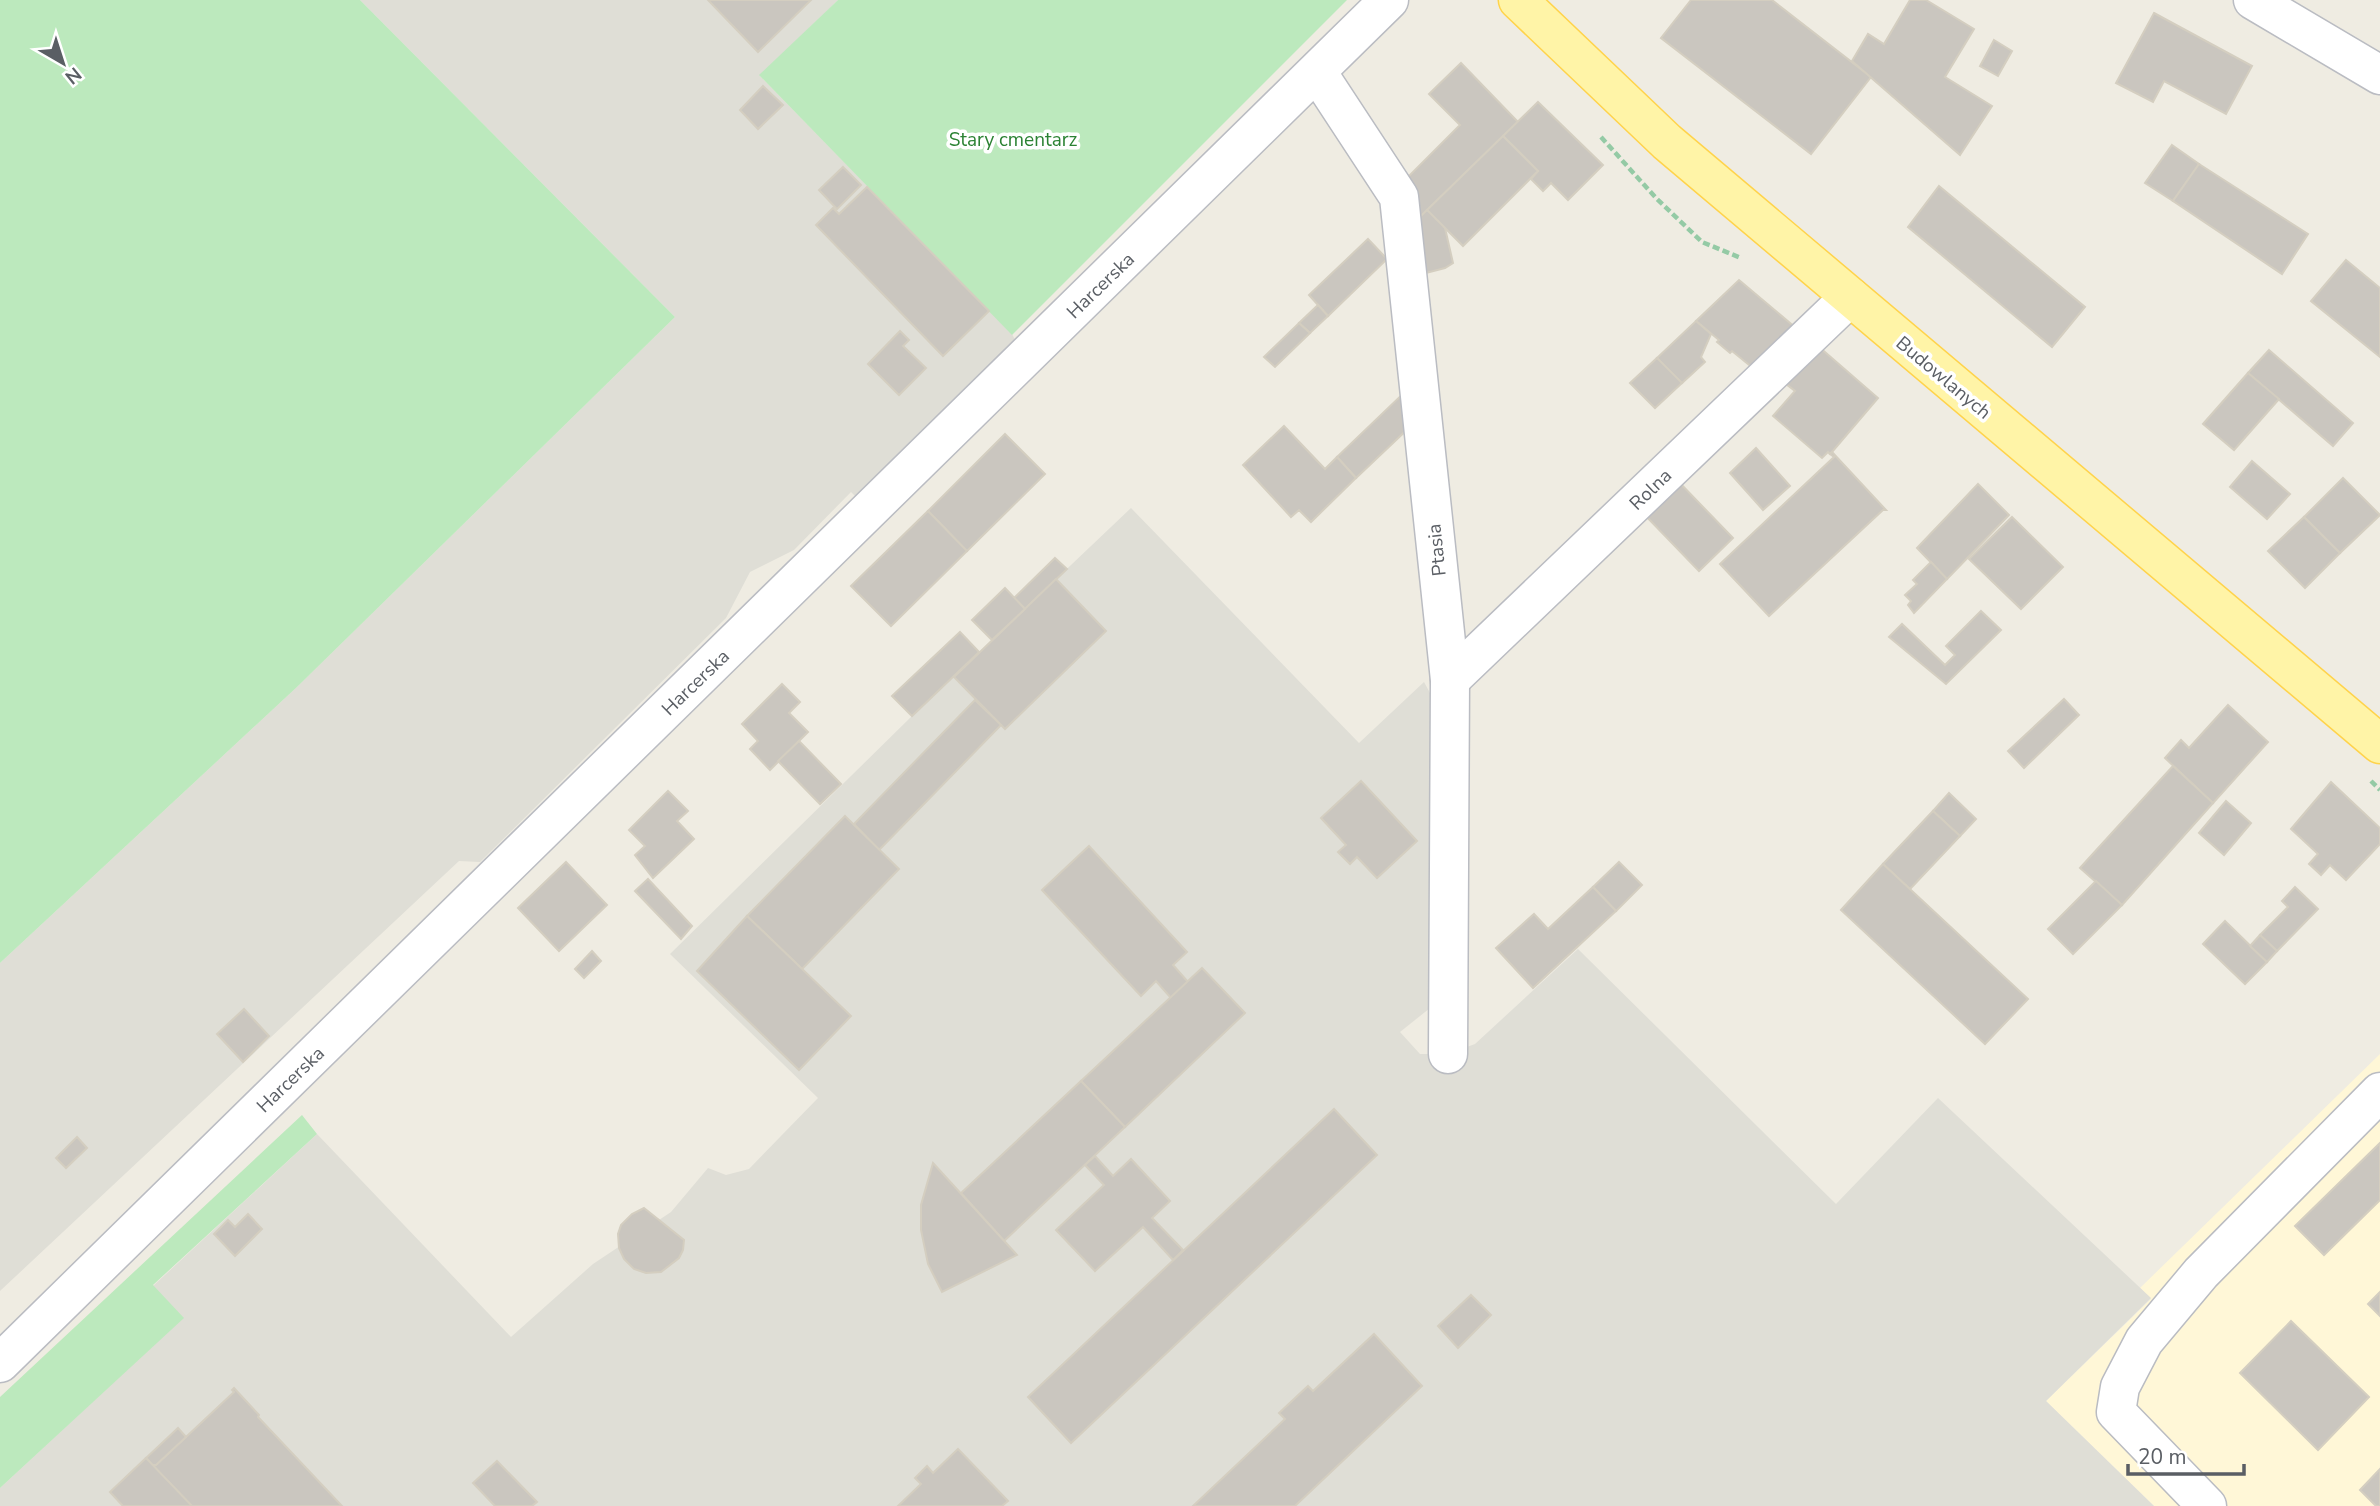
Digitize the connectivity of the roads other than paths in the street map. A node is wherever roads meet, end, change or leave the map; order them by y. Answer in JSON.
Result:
{"nodes":[{"id":1,"x":1389,"y":0,"type":"edge"},
{"id":2,"x":1518,"y":0,"type":"edge"},
{"id":3,"x":2253,"y":0,"type":"edge"},
{"id":4,"x":1317,"y":72,"type":"junction"},
{"id":5,"x":2380,"y":75,"type":"edge"},
{"id":6,"x":1850,"y":298,"type":"junction"},
{"id":7,"x":1450,"y":680,"type":"junction"},
{"id":8,"x":2380,"y":744,"type":"edge"},
{"id":9,"x":1448,"y":1054,"type":"dead end"},
{"id":10,"x":2380,"y":1092,"type":"edge"},
{"id":11,"x":0,"y":1363,"type":"edge"},
{"id":12,"x":2207,"y":1506,"type":"edge"}],
"edges":[{"from":1,"to":4,"type":"street","name":"Harcerska"},
{"from":2,"to":6,"type":"main road","name":"Budowlanych"},
{"from":3,"to":5,"type":"street"},
{"from":4,"to":7,"type":"street","name":"Ptasia"},
{"from":4,"to":11,"type":"street","name":"Harcerska"},
{"from":6,"to":7,"type":"street","name":"Rolna"},
{"from":6,"to":8,"type":"main road","name":"Budowlanych"},
{"from":7,"to":9,"type":"street","name":"Ptasia"},
{"from":10,"to":12,"type":"street"}]}
